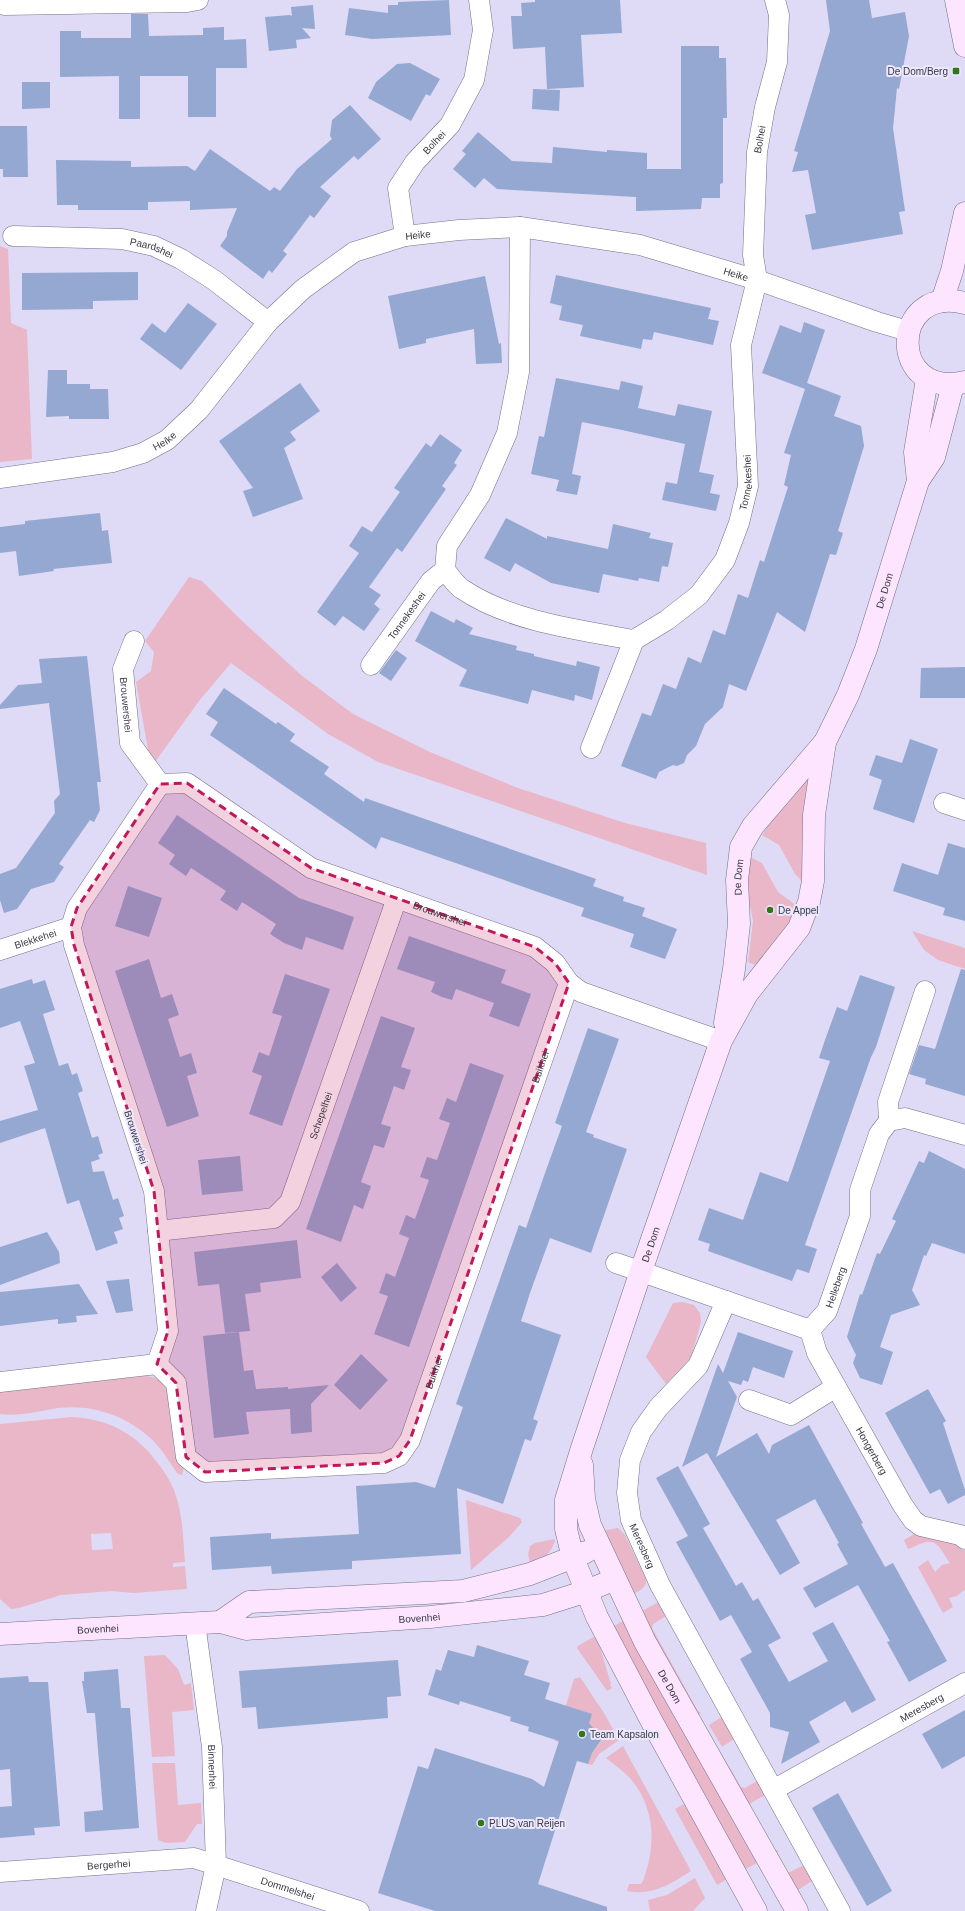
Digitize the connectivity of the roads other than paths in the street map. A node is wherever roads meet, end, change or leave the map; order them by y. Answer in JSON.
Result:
{"nodes":[{"id":1,"x":198,"y":0,"type":"edge"},
{"id":2,"x":479,"y":0,"type":"edge"},
{"id":3,"x":775,"y":0,"type":"edge"},
{"id":4,"x":956,"y":0,"type":"edge"},
{"id":5,"x":5,"y":5,"type":"dead end"},
{"id":6,"x":965,"y":46,"type":"edge"},
{"id":7,"x":965,"y":213,"type":"edge"},
{"id":8,"x":520,"y":227,"type":"junction"},
{"id":9,"x":13,"y":236,"type":"dead end"},
{"id":10,"x":405,"y":236,"type":"junction"},
{"id":11,"x":757,"y":280,"type":"junction"},
{"id":12,"x":942,"y":301,"type":"junction"},
{"id":13,"x":965,"y":303,"type":"edge"},
{"id":14,"x":268,"y":322,"type":"junction"},
{"id":15,"x":908,"y":331,"type":"junction"},
{"id":16,"x":927,"y":379,"type":"junction"},
{"id":17,"x":959,"y":384,"type":"edge"},
{"id":18,"x":0,"y":478,"type":"edge"},
{"id":19,"x":918,"y":481,"type":"junction"},
{"id":20,"x":445,"y":570,"type":"junction"},
{"id":21,"x":634,"y":640,"type":"junction"},
{"id":22,"x":134,"y":641,"type":"dead end"},
{"id":23,"x":371,"y":665,"type":"dead end"},
{"id":24,"x":825,"y":742,"type":"junction"},
{"id":25,"x":591,"y":748,"type":"dead end"},
{"id":26,"x":160,"y":784,"type":"junction"},
{"id":27,"x":944,"y":804,"type":"dead end"},
{"id":28,"x":965,"y":810,"type":"edge"},
{"id":29,"x":397,"y":898,"type":"junction"},
{"id":30,"x":71,"y":927,"type":"junction"},
{"id":31,"x":0,"y":950,"type":"edge"},
{"id":32,"x":569,"y":983,"type":"junction"},
{"id":33,"x":925,"y":991,"type":"dead end"},
{"id":34,"x":721,"y":1041,"type":"junction"},
{"id":35,"x":889,"y":1121,"type":"junction"},
{"id":36,"x":965,"y":1135,"type":"edge"},
{"id":37,"x":158,"y":1231,"type":"junction"},
{"id":38,"x":616,"y":1263,"type":"dead end"},
{"id":39,"x":641,"y":1271,"type":"junction"},
{"id":40,"x":726,"y":1301,"type":"junction"},
{"id":41,"x":810,"y":1330,"type":"junction"},
{"id":42,"x":157,"y":1364,"type":"junction"},
{"id":43,"x":0,"y":1382,"type":"edge"},
{"id":44,"x":836,"y":1387,"type":"junction"},
{"id":45,"x":749,"y":1400,"type":"dead end"},
{"id":46,"x":582,"y":1448,"type":"junction"},
{"id":47,"x":965,"y":1539,"type":"edge"},
{"id":48,"x":600,"y":1546,"type":"junction"},
{"id":49,"x":573,"y":1558,"type":"junction"},
{"id":50,"x":615,"y":1579,"type":"junction"},
{"id":51,"x":587,"y":1591,"type":"junction"},
{"id":52,"x":220,"y":1622,"type":"junction"},
{"id":53,"x":195,"y":1623,"type":"junction"},
{"id":54,"x":0,"y":1634,"type":"edge"},
{"id":55,"x":965,"y":1683,"type":"edge"},
{"id":56,"x":773,"y":1790,"type":"junction"},
{"id":57,"x":216,"y":1865,"type":"junction"},
{"id":58,"x":0,"y":1872,"type":"edge"},
{"id":59,"x":795,"y":1910,"type":"edge"},
{"id":60,"x":206,"y":1911,"type":"edge"},
{"id":61,"x":359,"y":1911,"type":"edge"},
{"id":62,"x":756,"y":1911,"type":"edge"},
{"id":63,"x":840,"y":1911,"type":"edge"}],
"edges":[{"from":1,"to":5,"type":"street"},
{"from":2,"to":10,"type":"street","name":"Bolhei"},
{"from":3,"to":11,"type":"street","name":"Bolhei"},
{"from":4,"to":6,"type":"street"},
{"from":7,"to":12,"type":"street"},
{"from":8,"to":10,"type":"street","name":"Heike"},
{"from":8,"to":11,"type":"street","name":"Heike"},
{"from":8,"to":20,"type":"street"},
{"from":9,"to":14,"type":"street","name":"Paardshei"},
{"from":10,"to":14,"type":"street","name":"Heike"},
{"from":11,"to":15,"type":"street","name":"Heike"},
{"from":11,"to":21,"type":"street","name":"Tonnekeshei"},
{"from":12,"to":13,"type":"street"},
{"from":12,"to":15,"type":"street"},
{"from":14,"to":18,"type":"street","name":"Heike"},
{"from":15,"to":16,"type":"street"},
{"from":16,"to":17,"type":"street"},
{"from":16,"to":19,"type":"street","name":"De Dom"},
{"from":17,"to":19,"type":"street","name":"De Dom"},
{"from":19,"to":24,"type":"street","name":"De Dom"},
{"from":20,"to":21,"type":"street"},
{"from":20,"to":23,"type":"street","name":"Tonnekeshei"},
{"from":21,"to":25,"type":"street"},
{"from":22,"to":26,"type":"street","name":"Brouwershei"},
{"from":24,"to":34,"type":"street","name":"De Dom"},
{"from":24,"to":34,"type":"street","name":"De Dom"},
{"from":26,"to":29,"type":"street","name":"Brouwershei"},
{"from":26,"to":30,"type":"street","name":"Brouwershei"},
{"from":27,"to":28,"type":"street"},
{"from":29,"to":32,"type":"street","name":"Brouwershei"},
{"from":29,"to":37,"type":"street","name":"Schepelhei"},
{"from":30,"to":31,"type":"street","name":"Blekkehei"},
{"from":30,"to":37,"type":"street","name":"Brouwershei"},
{"from":32,"to":34,"type":"street","name":"Brouwershei"},
{"from":32,"to":42,"type":"street","name":"Buikhei"},
{"from":33,"to":35,"type":"street"},
{"from":34,"to":39,"type":"street","name":"De Dom"},
{"from":35,"to":36,"type":"street"},
{"from":35,"to":41,"type":"street","name":"Helleberg"},
{"from":37,"to":42,"type":"street","name":"Brouwershei"},
{"from":38,"to":39,"type":"street"},
{"from":39,"to":40,"type":"street"},
{"from":39,"to":46,"type":"street","name":"De Dom"},
{"from":40,"to":41,"type":"street"},
{"from":40,"to":56,"type":"street","name":"Meresberg"},
{"from":41,"to":44,"type":"street","name":"Hongerberg"},
{"from":42,"to":43,"type":"street"},
{"from":44,"to":45,"type":"street"},
{"from":44,"to":47,"type":"street","name":"Hongerberg"},
{"from":46,"to":48,"type":"street","name":"De Dom"},
{"from":46,"to":49,"type":"street","name":"De Dom"},
{"from":48,"to":49,"type":"street"},
{"from":48,"to":50,"type":"street","name":"De Dom"},
{"from":49,"to":51,"type":"street","name":"De Dom"},
{"from":49,"to":52,"type":"street"},
{"from":50,"to":51,"type":"street","name":"Bovenhei"},
{"from":50,"to":59,"type":"street","name":"De Dom"},
{"from":51,"to":52,"type":"street","name":"Bovenhei"},
{"from":51,"to":62,"type":"street","name":"De Dom"},
{"from":52,"to":53,"type":"street","name":"Bovenhei"},
{"from":53,"to":54,"type":"street","name":"Bovenhei"},
{"from":53,"to":57,"type":"street","name":"Binnenhei"},
{"from":55,"to":56,"type":"street","name":"Meresberg"},
{"from":56,"to":63,"type":"street","name":"Meresberg"},
{"from":57,"to":58,"type":"street","name":"Bergerhei"},
{"from":57,"to":60,"type":"street","name":"Binnenhei"},
{"from":57,"to":61,"type":"street","name":"Dommelshei"}]}
